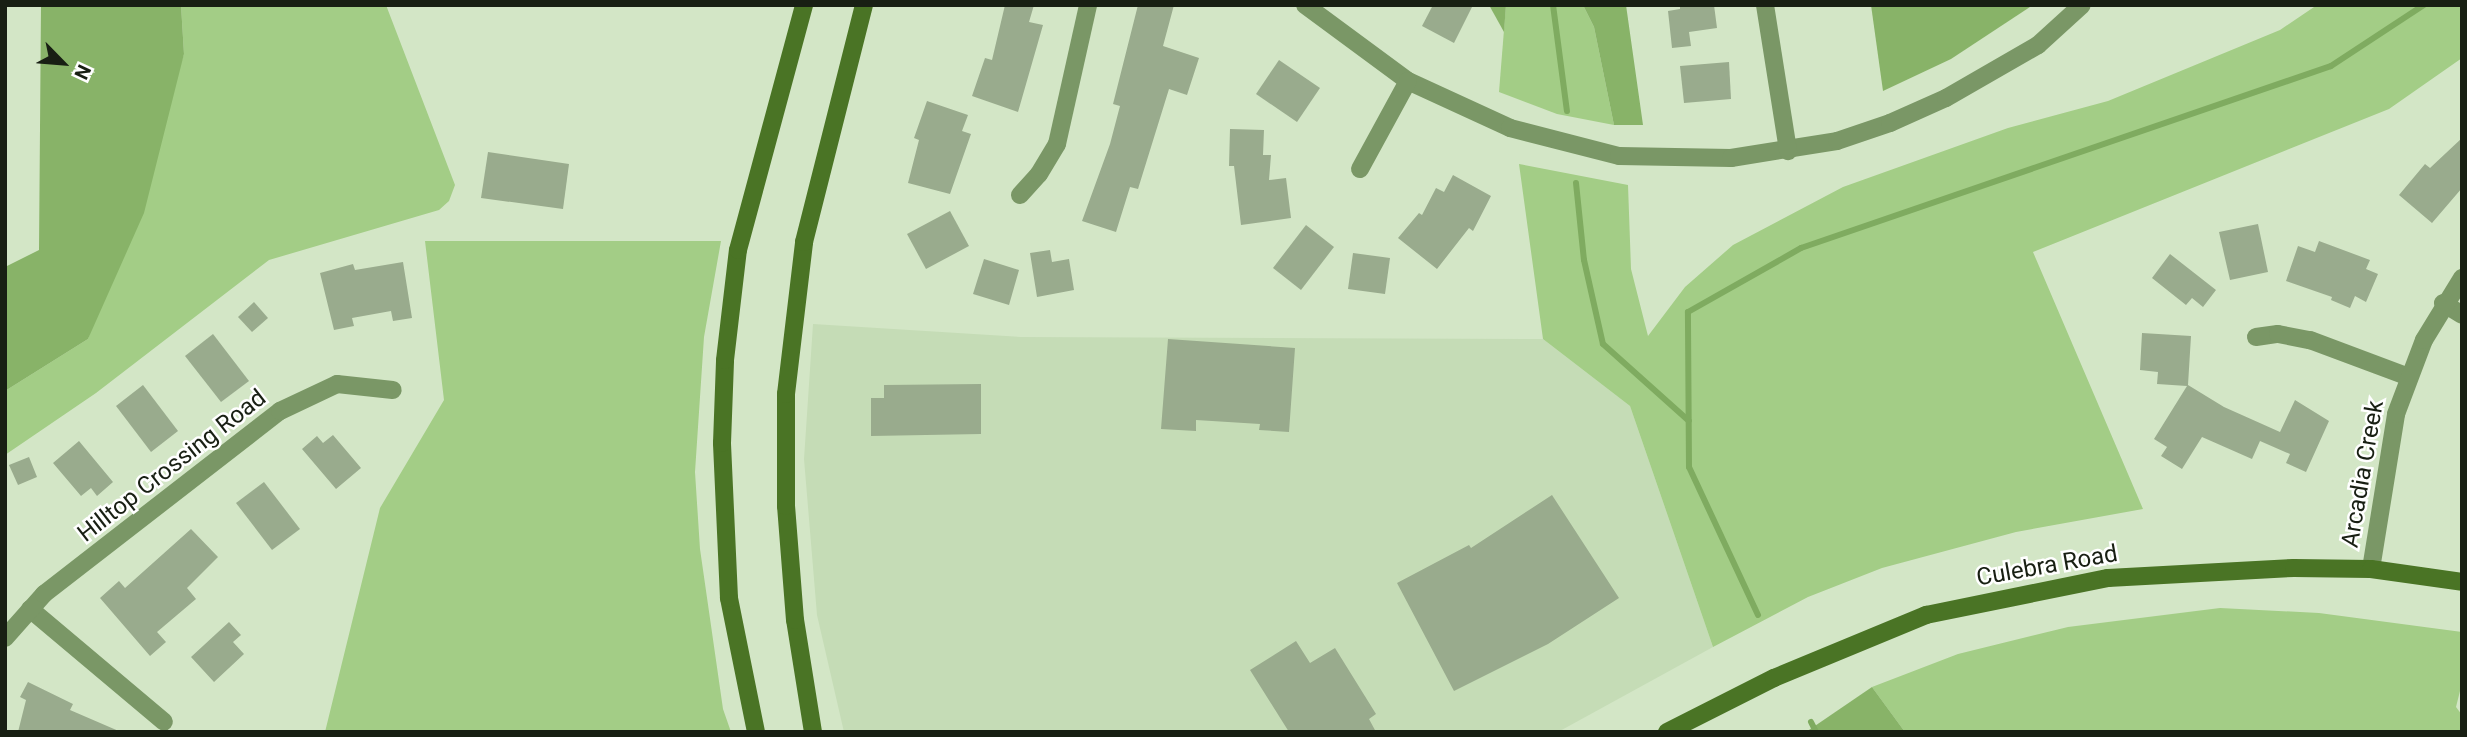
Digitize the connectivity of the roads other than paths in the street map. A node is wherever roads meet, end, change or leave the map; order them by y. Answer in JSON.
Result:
{"nodes":[{"id":1,"x":804,"y":5,"type":"edge"},
{"id":2,"x":864,"y":5,"type":"edge"},
{"id":3,"x":1088,"y":5,"type":"edge"},
{"id":4,"x":1305,"y":5,"type":"edge"},
{"id":5,"x":1765,"y":5,"type":"edge"},
{"id":6,"x":2082,"y":5,"type":"edge"},
{"id":7,"x":1408,"y":80,"type":"junction"},
{"id":8,"x":1788,"y":151,"type":"junction"},
{"id":9,"x":1360,"y":169,"type":"dead end"},
{"id":10,"x":1020,"y":194,"type":"dead end"},
{"id":11,"x":2462,"y":278,"type":"edge"},
{"id":12,"x":2443,"y":303,"type":"junction"},
{"id":13,"x":2462,"y":315,"type":"edge"},
{"id":14,"x":2256,"y":337,"type":"dead end"},
{"id":15,"x":2409,"y":377,"type":"junction"},
{"id":16,"x":393,"y":390,"type":"dead end"},
{"id":17,"x":2371,"y":569,"type":"junction"},
{"id":18,"x":2462,"y":582,"type":"edge"},
{"id":19,"x":30,"y":609,"type":"junction"},
{"id":20,"x":5,"y":638,"type":"edge"},
{"id":21,"x":164,"y":722,"type":"dead end"},
{"id":22,"x":756,"y":732,"type":"edge"},
{"id":23,"x":813,"y":732,"type":"edge"},
{"id":24,"x":1667,"y":732,"type":"edge"}],
"edges":[{"from":1,"to":22,"type":"main road"},
{"from":2,"to":23,"type":"main road"},
{"from":3,"to":10,"type":"street"},
{"from":4,"to":7,"type":"street"},
{"from":5,"to":8,"type":"street"},
{"from":6,"to":8,"type":"street"},
{"from":7,"to":8,"type":"street"},
{"from":7,"to":9,"type":"street"},
{"from":11,"to":12,"type":"street","name":"Arcadia Creek"},
{"from":12,"to":13,"type":"street"},
{"from":12,"to":15,"type":"street","name":"Arcadia Creek"},
{"from":14,"to":15,"type":"street"},
{"from":15,"to":17,"type":"street","name":"Arcadia Creek"},
{"from":16,"to":19,"type":"street","name":"Hilltop Crossing Road"},
{"from":17,"to":18,"type":"main road","name":"Culebra Road"},
{"from":17,"to":24,"type":"main road","name":"Culebra Road"},
{"from":19,"to":20,"type":"street","name":"Hilltop Crossing Road"},
{"from":19,"to":21,"type":"street"}]}
